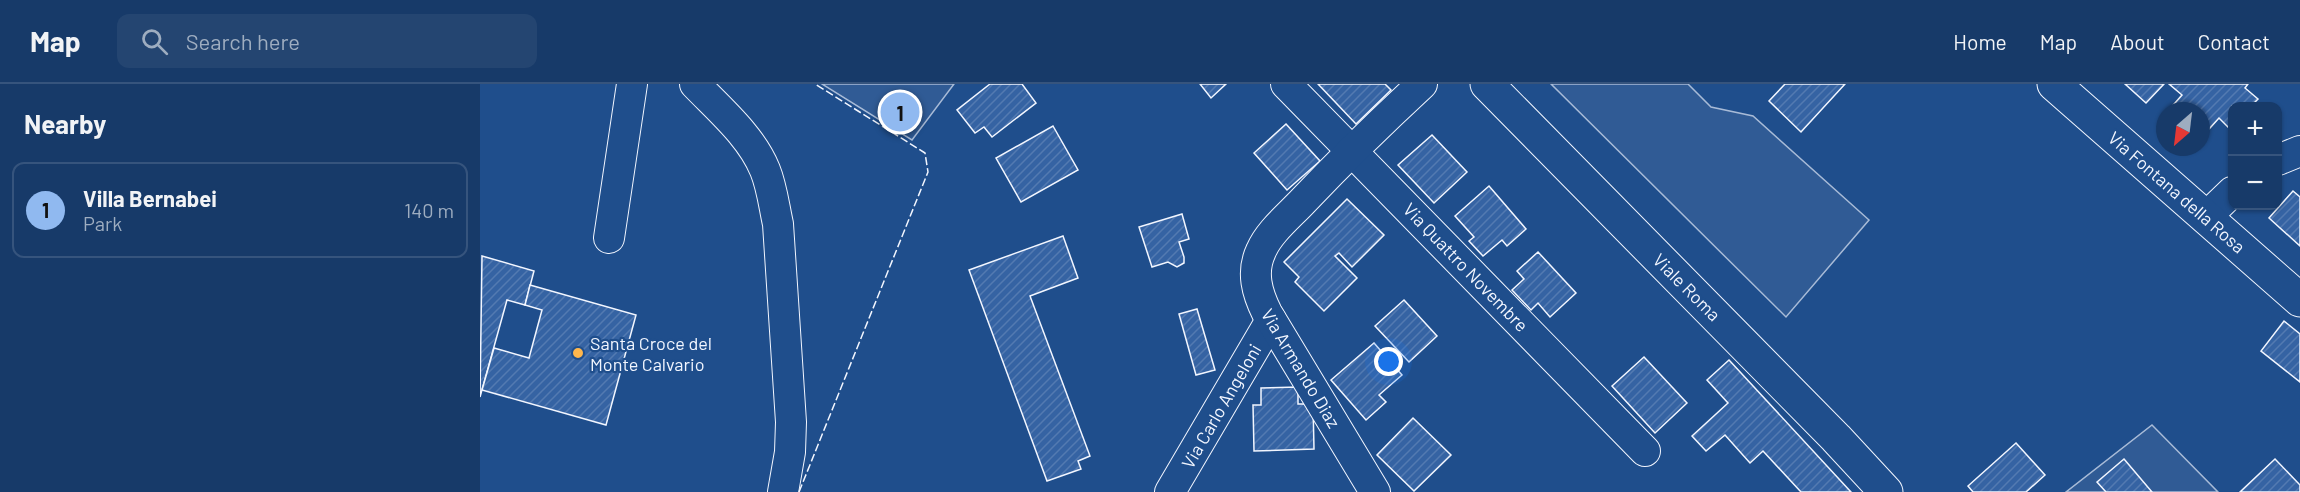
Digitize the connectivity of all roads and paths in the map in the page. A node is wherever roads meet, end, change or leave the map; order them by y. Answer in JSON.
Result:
{"nodes":[{"id":1,"x":632,"y":84,"type":"edge"},
{"id":2,"x":695,"y":84,"type":"edge"},
{"id":3,"x":1286,"y":84,"type":"edge"},
{"id":4,"x":1422,"y":84,"type":"edge"},
{"id":5,"x":1487,"y":84,"type":"edge"},
{"id":6,"x":2054,"y":84,"type":"edge"},
{"id":7,"x":1351,"y":150,"type":"junction"},
{"id":8,"x":2228,"y":196,"type":"edge"},
{"id":9,"x":2205,"y":218,"type":"junction"},
{"id":10,"x":609,"y":238,"type":"dead end"},
{"id":11,"x":2300,"y":300,"type":"edge"},
{"id":12,"x":1271,"y":320,"type":"junction"},
{"id":13,"x":1645,"y":451,"type":"dead end"},
{"id":14,"x":783,"y":492,"type":"edge"},
{"id":15,"x":1170,"y":492,"type":"edge"},
{"id":16,"x":1375,"y":492,"type":"edge"},
{"id":17,"x":1886,"y":492,"type":"edge"}],
"edges":[{"from":1,"to":10,"type":"street"},
{"from":2,"to":14,"type":"street"},
{"from":3,"to":7,"type":"street","name":"Via Quattro Novembre"},
{"from":4,"to":7,"type":"street","name":"Via Armando Diaz"},
{"from":5,"to":17,"type":"main road","name":"Viale Roma"},
{"from":6,"to":9,"type":"main road","name":"Via Fontana della Rosa"},
{"from":7,"to":12,"type":"street","name":"Via Armando Diaz"},
{"from":7,"to":13,"type":"street","name":"Via Quattro Novembre"},
{"from":8,"to":9,"type":"street"},
{"from":9,"to":11,"type":"main road","name":"Via Fontana della Rosa"},
{"from":12,"to":15,"type":"street","name":"Via Carlo Angeloni"},
{"from":12,"to":16,"type":"street","name":"Via Armando Diaz"}]}
